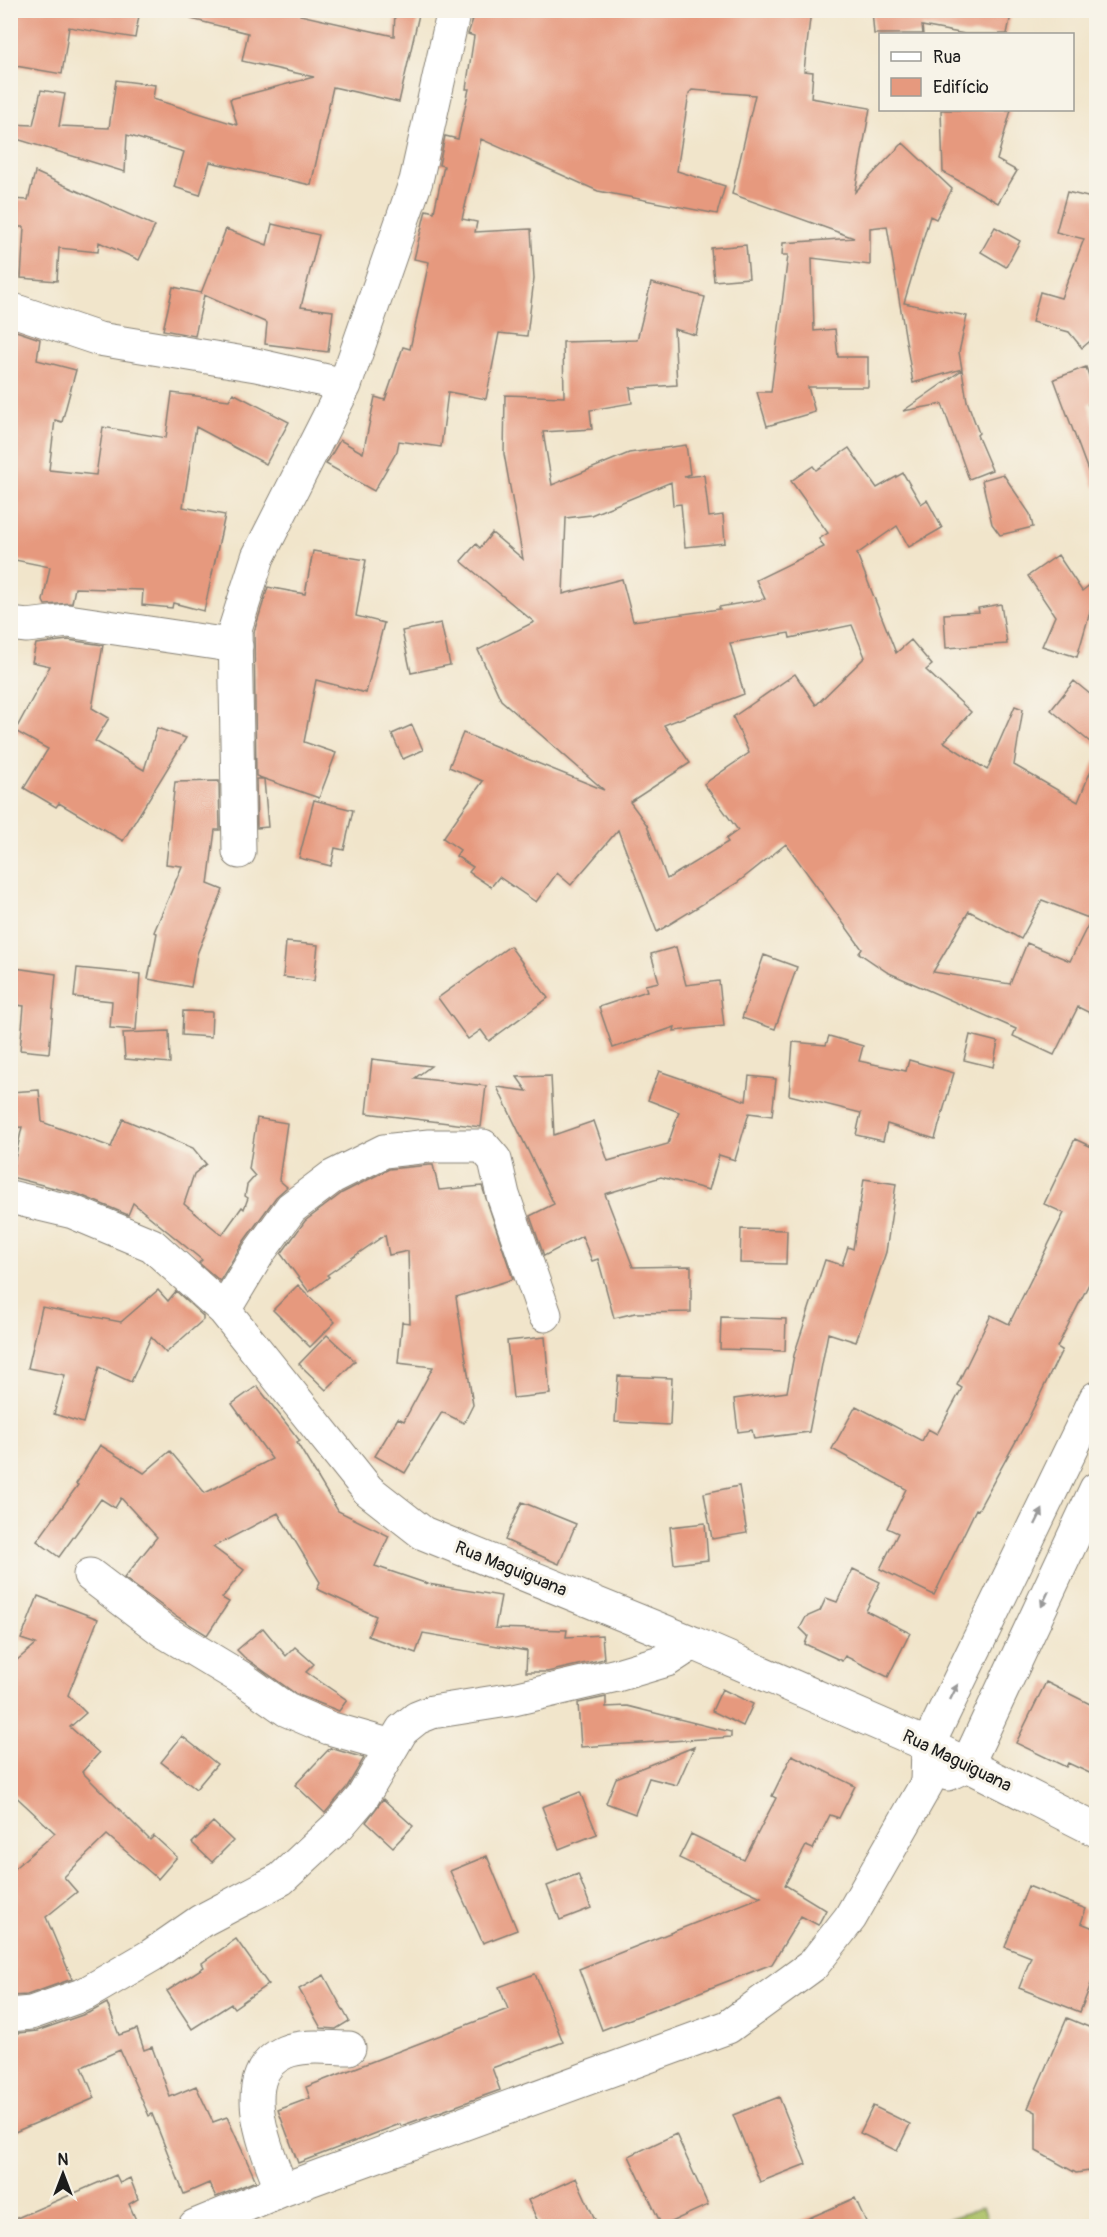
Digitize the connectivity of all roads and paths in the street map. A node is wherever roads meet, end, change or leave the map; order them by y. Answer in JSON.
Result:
{"nodes":[{"id":1,"x":454,"y":10,"type":"edge"},
{"id":2,"x":10,"y":309,"type":"edge"},
{"id":3,"x":345,"y":385,"type":"junction"},
{"id":4,"x":10,"y":624,"type":"edge"},
{"id":5,"x":236,"y":646,"type":"junction"},
{"id":6,"x":239,"y":852,"type":"dead end"},
{"id":7,"x":10,"y":1197,"type":"edge"},
{"id":8,"x":224,"y":1310,"type":"junction"},
{"id":9,"x":545,"y":1315,"type":"dead end"},
{"id":10,"x":1096,"y":1398,"type":"edge"},
{"id":11,"x":1096,"y":1490,"type":"edge"},
{"id":12,"x":90,"y":1575,"type":"dead end"},
{"id":13,"x":693,"y":1643,"type":"junction"},
{"id":14,"x":928,"y":1745,"type":"junction"},
{"id":15,"x":392,"y":1746,"type":"junction"},
{"id":16,"x":967,"y":1765,"type":"junction"},
{"id":17,"x":927,"y":1783,"type":"junction"},
{"id":18,"x":1096,"y":1830,"type":"edge"},
{"id":19,"x":10,"y":2015,"type":"edge"},
{"id":20,"x":349,"y":2048,"type":"dead end"},
{"id":21,"x":282,"y":2190,"type":"junction"},
{"id":22,"x":195,"y":2226,"type":"edge"}],
"edges":[{"from":1,"to":3,"type":"street"},
{"from":2,"to":3,"type":"street"},
{"from":3,"to":5,"type":"street"},
{"from":4,"to":5,"type":"street"},
{"from":5,"to":6,"type":"street"},
{"from":7,"to":8,"type":"street","name":"Rua Maguiguana"},
{"from":8,"to":9,"type":"street"},
{"from":8,"to":13,"type":"street","name":"Rua Maguiguana"},
{"from":14,"to":10,"type":"street","one_way":true},
{"from":11,"to":16,"type":"street","one_way":true},
{"from":12,"to":15,"type":"street"},
{"from":13,"to":14,"type":"street","name":"Rua Maguiguana"},
{"from":13,"to":15,"type":"street"},
{"from":14,"to":16,"type":"street","name":"Rua Maguiguana"},
{"from":14,"to":17,"type":"street"},
{"from":15,"to":19,"type":"street"},
{"from":16,"to":17,"type":"street"},
{"from":16,"to":18,"type":"street","name":"Rua Maguiguana"},
{"from":17,"to":21,"type":"street"},
{"from":20,"to":21,"type":"street"},
{"from":21,"to":22,"type":"street"}]}
